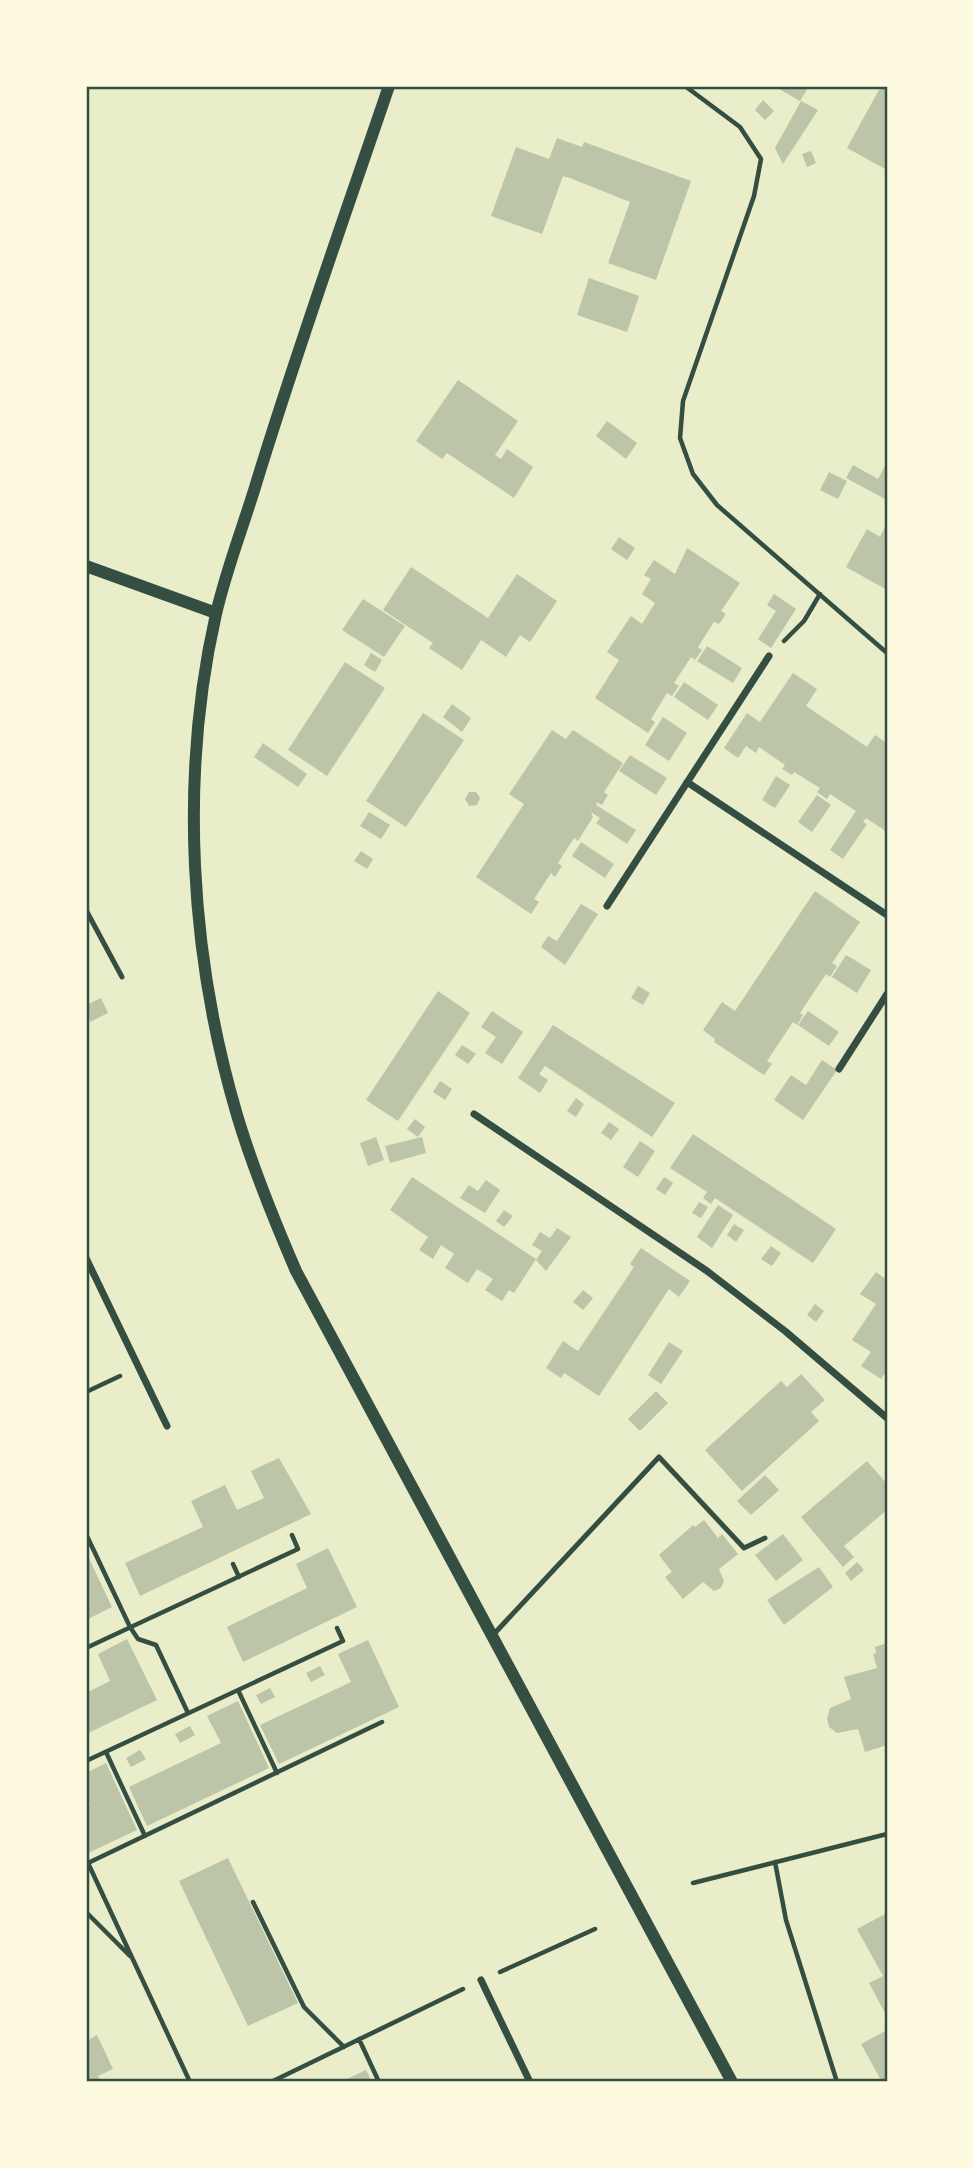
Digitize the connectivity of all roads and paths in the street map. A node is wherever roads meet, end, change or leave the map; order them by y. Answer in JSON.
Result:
{"nodes":[{"id":1,"x":389,"y":86,"type":"edge"},
{"id":2,"x":685,"y":86,"type":"edge"},
{"id":3,"x":86,"y":566,"type":"edge"},
{"id":4,"x":820,"y":594,"type":"junction"},
{"id":5,"x":216,"y":613,"type":"junction"},
{"id":6,"x":887,"y":653,"type":"edge"},
{"id":7,"x":769,"y":656,"type":"joint"},
{"id":8,"x":687,"y":782,"type":"junction"},
{"id":9,"x":607,"y":906,"type":"dead end"},
{"id":10,"x":86,"y":911,"type":"edge"},
{"id":11,"x":887,"y":915,"type":"edge"},
{"id":12,"x":122,"y":977,"type":"dead end"},
{"id":13,"x":887,"y":994,"type":"edge"},
{"id":14,"x":839,"y":1069,"type":"dead end"},
{"id":15,"x":474,"y":1114,"type":"dead end"},
{"id":16,"x":86,"y":1258,"type":"edge"},
{"id":17,"x":139,"y":1367,"type":"junction"},
{"id":18,"x":86,"y":1392,"type":"edge"},
{"id":19,"x":887,"y":1418,"type":"edge"},
{"id":20,"x":167,"y":1426,"type":"dead end"},
{"id":21,"x":86,"y":1534,"type":"edge"},
{"id":22,"x":292,"y":1535,"type":"dead end"},
{"id":23,"x":765,"y":1538,"type":"dead end"},
{"id":24,"x":233,"y":1564,"type":"dead end"},
{"id":25,"x":239,"y":1577,"type":"junction"},
{"id":26,"x":130,"y":1627,"type":"junction"},
{"id":27,"x":337,"y":1628,"type":"dead end"},
{"id":28,"x":491,"y":1637,"type":"junction"},
{"id":29,"x":86,"y":1648,"type":"edge"},
{"id":30,"x":238,"y":1690,"type":"junction"},
{"id":31,"x":188,"y":1713,"type":"junction"},
{"id":32,"x":382,"y":1722,"type":"dead end"},
{"id":33,"x":106,"y":1752,"type":"junction"},
{"id":34,"x":86,"y":1761,"type":"edge"},
{"id":35,"x":277,"y":1773,"type":"junction"},
{"id":36,"x":887,"y":1834,"type":"edge"},
{"id":37,"x":145,"y":1836,"type":"junction"},
{"id":38,"x":775,"y":1862,"type":"junction"},
{"id":39,"x":693,"y":1883,"type":"dead end"},
{"id":40,"x":253,"y":1902,"type":"dead end"},
{"id":41,"x":86,"y":1912,"type":"edge"},
{"id":42,"x":594,"y":1929,"type":"dead end"},
{"id":43,"x":133,"y":1959,"type":"junction"},
{"id":44,"x":481,"y":1980,"type":"junction"},
{"id":45,"x":359,"y":2039,"type":"junction"},
{"id":46,"x":344,"y":2047,"type":"junction"},
{"id":47,"x":190,"y":2082,"type":"edge"},
{"id":48,"x":271,"y":2082,"type":"edge"},
{"id":49,"x":379,"y":2082,"type":"edge"},
{"id":50,"x":530,"y":2082,"type":"edge"},
{"id":51,"x":732,"y":2082,"type":"edge"},
{"id":52,"x":837,"y":2082,"type":"edge"}],
"edges":[{"from":1,"to":5,"type":"street"},
{"from":2,"to":4,"type":"path"},
{"from":3,"to":5,"type":"street"},
{"from":4,"to":6,"type":"path"},
{"from":4,"to":7,"type":"path"},
{"from":5,"to":28,"type":"street"},
{"from":7,"to":8,"type":"street"},
{"from":8,"to":9,"type":"street"},
{"from":8,"to":11,"type":"street"},
{"from":10,"to":12,"type":"lane"},
{"from":13,"to":14,"type":"street"},
{"from":15,"to":19,"type":"street"},
{"from":16,"to":17,"type":"street"},
{"from":17,"to":18,"type":"path"},
{"from":17,"to":20,"type":"street"},
{"from":21,"to":26,"type":"path"},
{"from":22,"to":25,"type":"path"},
{"from":23,"to":28,"type":"lane"},
{"from":24,"to":25,"type":"path"},
{"from":25,"to":26,"type":"path"},
{"from":26,"to":29,"type":"path"},
{"from":26,"to":31,"type":"path"},
{"from":27,"to":30,"type":"path"},
{"from":28,"to":51,"type":"street"},
{"from":30,"to":31,"type":"path"},
{"from":30,"to":35,"type":"path"},
{"from":31,"to":33,"type":"path"},
{"from":32,"to":35,"type":"path"},
{"from":33,"to":34,"type":"path"},
{"from":33,"to":37,"type":"path"},
{"from":35,"to":37,"type":"path"},
{"from":36,"to":38,"type":"path"},
{"from":37,"to":43,"type":"path"},
{"from":38,"to":39,"type":"path"},
{"from":38,"to":52,"type":"path"},
{"from":40,"to":46,"type":"path"},
{"from":41,"to":43,"type":"path"},
{"from":42,"to":44,"type":"path"},
{"from":43,"to":47,"type":"path"},
{"from":44,"to":45,"type":"path"},
{"from":44,"to":50,"type":"street"},
{"from":45,"to":46,"type":"path"},
{"from":45,"to":49,"type":"path"},
{"from":46,"to":48,"type":"path"}]}
